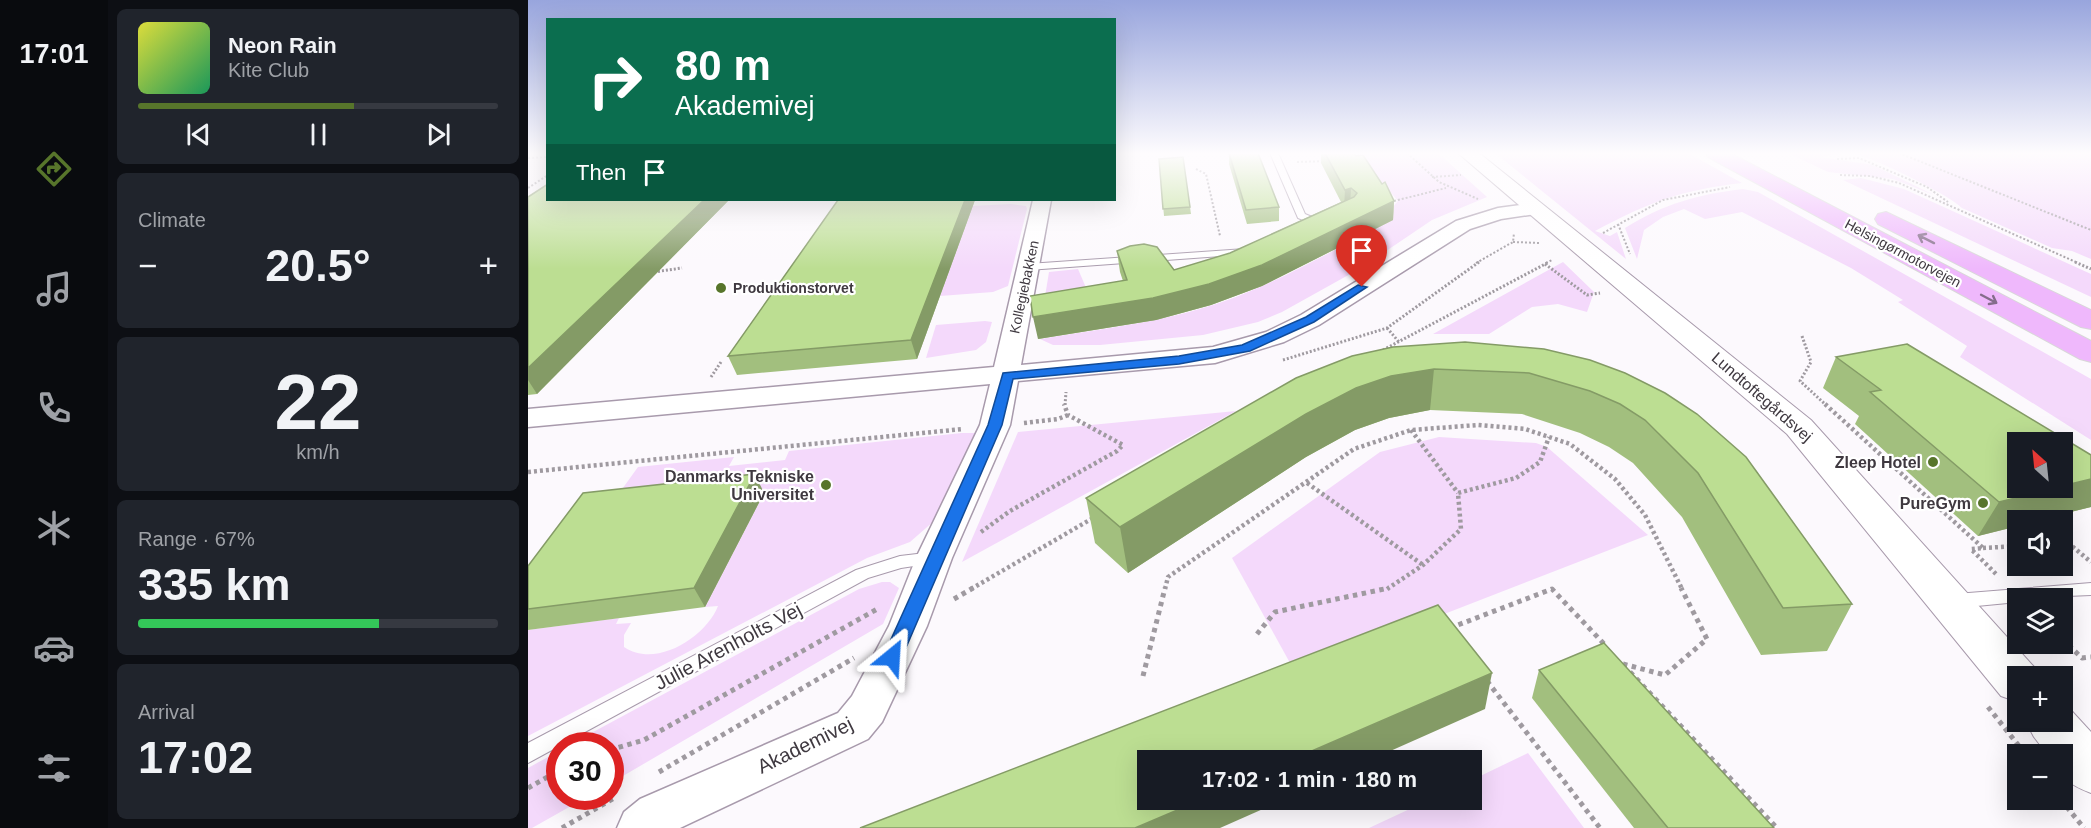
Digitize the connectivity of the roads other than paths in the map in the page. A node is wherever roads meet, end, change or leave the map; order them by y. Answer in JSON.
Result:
{"nodes":[{"id":1,"x":1290,"y":192,"type":"edge"},
{"id":2,"x":1503,"y":192,"type":"edge"},
{"id":3,"x":1788,"y":192,"type":"edge"},
{"id":4,"x":1832,"y":192,"type":"edge"},
{"id":5,"x":1042,"y":201,"type":"edge"},
{"id":6,"x":1528,"y":219,"type":"junction"},
{"id":7,"x":1301,"y":233,"type":"edge"},
{"id":8,"x":1257,"y":249,"type":"edge"},
{"id":9,"x":1029,"y":267,"type":"junction"},
{"id":10,"x":2091,"y":321,"type":"edge"},
{"id":11,"x":2091,"y":353,"type":"edge"},
{"id":12,"x":1007,"y":375,"type":"junction"},
{"id":13,"x":528,"y":418,"type":"edge"},
{"id":14,"x":930,"y":570,"type":"junction"},
{"id":15,"x":2091,"y":590,"type":"edge"},
{"id":16,"x":1950,"y":602,"type":"junction"},
{"id":17,"x":1999,"y":690,"type":"edge"},
{"id":18,"x":2060,"y":732,"type":"edge"},
{"id":19,"x":528,"y":754,"type":"edge"},
{"id":20,"x":2091,"y":769,"type":"edge"},
{"id":21,"x":632,"y":810,"type":"edge"}],
"edges":[{"from":1,"to":7,"type":"lane"},
{"from":2,"to":6,"type":"street","name":"Lundtoftegårdsvej"},
{"from":3,"to":11,"type":"highway","name":"Helsingørmotorvejen","one_way":true},
{"from":10,"to":4,"type":"highway","name":"Helsingørmotorvejen","one_way":true},
{"from":5,"to":9,"type":"street","name":"Kollegiebakken"},
{"from":6,"to":12,"type":"street"},
{"from":6,"to":16,"type":"street","name":"Lundtoftegårdsvej"},
{"from":8,"to":9,"type":"lane"},
{"from":9,"to":12,"type":"street","name":"Kollegiebakken"},
{"from":12,"to":13,"type":"street"},
{"from":12,"to":14,"type":"street","name":"Akademivej"},
{"from":14,"to":19,"type":"lane","name":"Julie Arenholts Vej"},
{"from":14,"to":21,"type":"street","name":"Akademivej"},
{"from":15,"to":16,"type":"lane"},
{"from":16,"to":17,"type":"street","name":"Lundtoftegårdsvej"},
{"from":18,"to":20,"type":"street"}]}
